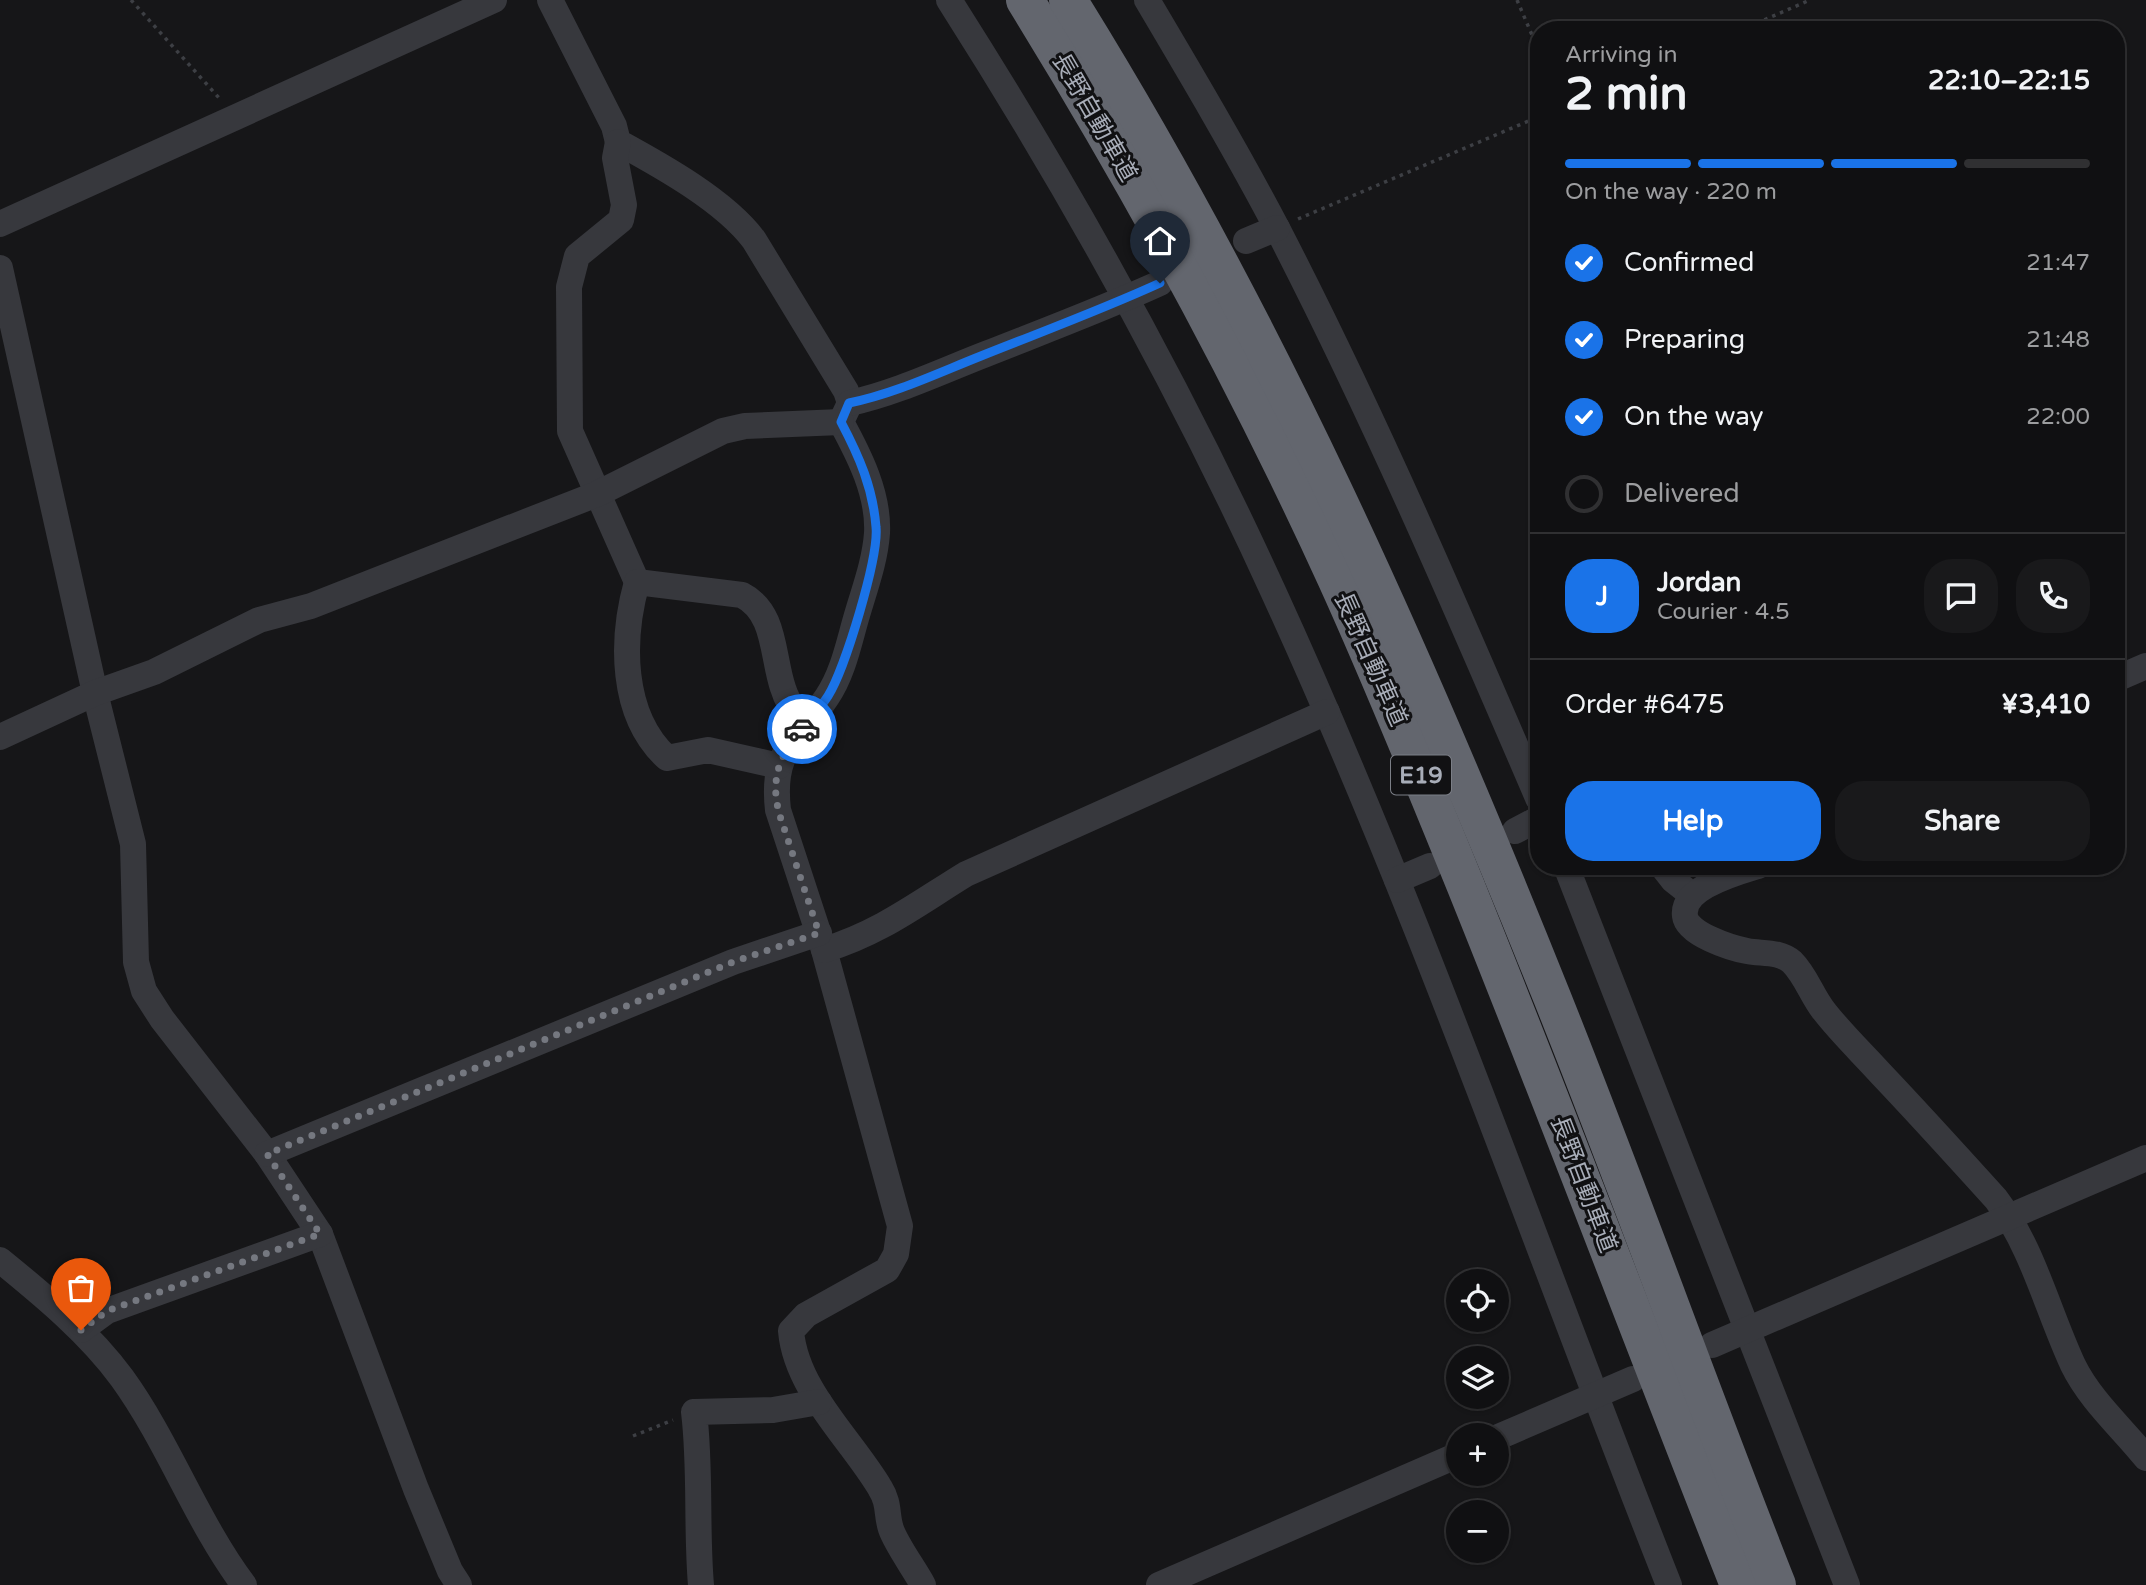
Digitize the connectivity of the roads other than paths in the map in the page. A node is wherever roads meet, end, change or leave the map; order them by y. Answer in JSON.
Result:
{"nodes":[{"id":1,"x":494,"y":0,"type":"edge"},
{"id":2,"x":550,"y":0,"type":"edge"},
{"id":3,"x":950,"y":0,"type":"edge"},
{"id":4,"x":1026,"y":0,"type":"edge"},
{"id":5,"x":1068,"y":0,"type":"edge"},
{"id":6,"x":1147,"y":0,"type":"edge"},
{"id":7,"x":618,"y":142,"type":"junction"},
{"id":8,"x":0,"y":225,"type":"edge"},
{"id":9,"x":1277,"y":228,"type":"junction"},
{"id":10,"x":1246,"y":241,"type":"dead end"},
{"id":11,"x":0,"y":268,"type":"edge"},
{"id":12,"x":1160,"y":283,"type":"dead end"},
{"id":13,"x":1127,"y":298,"type":"junction"},
{"id":14,"x":845,"y":412,"type":"junction"},
{"id":15,"x":597,"y":494,"type":"junction"},
{"id":16,"x":637,"y":582,"type":"junction"},
{"id":17,"x":2146,"y":666,"type":"edge"},
{"id":18,"x":2125,"y":675,"type":"edge"},
{"id":19,"x":95,"y":693,"type":"junction"},
{"id":20,"x":1327,"y":712,"type":"junction"},
{"id":21,"x":804,"y":726,"type":"junction"},
{"id":22,"x":0,"y":737,"type":"edge"},
{"id":23,"x":779,"y":766,"type":"junction"},
{"id":24,"x":1530,"y":780,"type":"edge"},
{"id":25,"x":1430,"y":866,"type":"dead end"},
{"id":26,"x":1570,"y":875,"type":"edge"},
{"id":27,"x":1669,"y":875,"type":"edge"},
{"id":28,"x":1731,"y":875,"type":"edge"},
{"id":29,"x":1397,"y":880,"type":"junction"},
{"id":30,"x":1692,"y":895,"type":"junction"},
{"id":31,"x":822,"y":942,"type":"junction"},
{"id":32,"x":267,"y":1154,"type":"junction"},
{"id":33,"x":2146,"y":1158,"type":"edge"},
{"id":34,"x":2010,"y":1217,"type":"junction"},
{"id":35,"x":320,"y":1234,"type":"junction"},
{"id":36,"x":0,"y":1259,"type":"edge"},
{"id":37,"x":81,"y":1330,"type":"junction"},
{"id":38,"x":1748,"y":1330,"type":"junction"},
{"id":39,"x":1712,"y":1345,"type":"dead end"},
{"id":40,"x":1633,"y":1380,"type":"dead end"},
{"id":41,"x":1597,"y":1394,"type":"junction"},
{"id":42,"x":819,"y":1402,"type":"junction"},
{"id":43,"x":1509,"y":1432,"type":"edge"},
{"id":44,"x":2146,"y":1458,"type":"edge"},
{"id":45,"x":1446,"y":1460,"type":"edge"},
{"id":46,"x":244,"y":1585,"type":"edge"},
{"id":47,"x":459,"y":1585,"type":"edge"},
{"id":48,"x":701,"y":1585,"type":"edge"},
{"id":49,"x":923,"y":1585,"type":"edge"},
{"id":50,"x":1159,"y":1585,"type":"edge"},
{"id":51,"x":1669,"y":1585,"type":"edge"},
{"id":52,"x":1740,"y":1585,"type":"edge"},
{"id":53,"x":1777,"y":1585,"type":"edge"},
{"id":54,"x":1847,"y":1585,"type":"edge"}],
"edges":[{"from":1,"to":8,"type":"street"},
{"from":2,"to":7,"type":"street"},
{"from":3,"to":13,"type":"street"},
{"from":4,"to":52,"type":"highway","name":"長野自動車道","number":"E19"},
{"from":5,"to":53,"type":"highway","name":"長野自動車道","number":"E19"},
{"from":6,"to":9,"type":"street"},
{"from":7,"to":14,"type":"street"},
{"from":7,"to":15,"type":"street"},
{"from":9,"to":10,"type":"street"},
{"from":9,"to":24,"type":"street"},
{"from":11,"to":19,"type":"street"},
{"from":12,"to":13,"type":"street"},
{"from":13,"to":14,"type":"street"},
{"from":13,"to":20,"type":"street"},
{"from":14,"to":15,"type":"street"},
{"from":14,"to":21,"type":"street"},
{"from":15,"to":16,"type":"street"},
{"from":15,"to":19,"type":"street"},
{"from":16,"to":21,"type":"street"},
{"from":16,"to":23,"type":"street"},
{"from":17,"to":18,"type":"street"},
{"from":19,"to":22,"type":"street"},
{"from":19,"to":32,"type":"street"},
{"from":20,"to":29,"type":"street"},
{"from":20,"to":31,"type":"street"},
{"from":21,"to":23,"type":"street"},
{"from":23,"to":31,"type":"street"},
{"from":25,"to":29,"type":"street"},
{"from":26,"to":38,"type":"street"},
{"from":27,"to":30,"type":"street"},
{"from":28,"to":30,"type":"street"},
{"from":29,"to":41,"type":"street"},
{"from":30,"to":34,"type":"street"},
{"from":31,"to":32,"type":"street"},
{"from":31,"to":42,"type":"street"},
{"from":32,"to":35,"type":"street"},
{"from":33,"to":34,"type":"street"},
{"from":34,"to":38,"type":"street"},
{"from":34,"to":44,"type":"street"},
{"from":35,"to":37,"type":"street"},
{"from":35,"to":47,"type":"street"},
{"from":36,"to":37,"type":"street"},
{"from":37,"to":46,"type":"street"},
{"from":38,"to":39,"type":"street"},
{"from":38,"to":54,"type":"street"},
{"from":40,"to":41,"type":"street"},
{"from":41,"to":43,"type":"street"},
{"from":41,"to":51,"type":"street"},
{"from":42,"to":48,"type":"street"},
{"from":42,"to":49,"type":"street"},
{"from":45,"to":50,"type":"street"}]}
